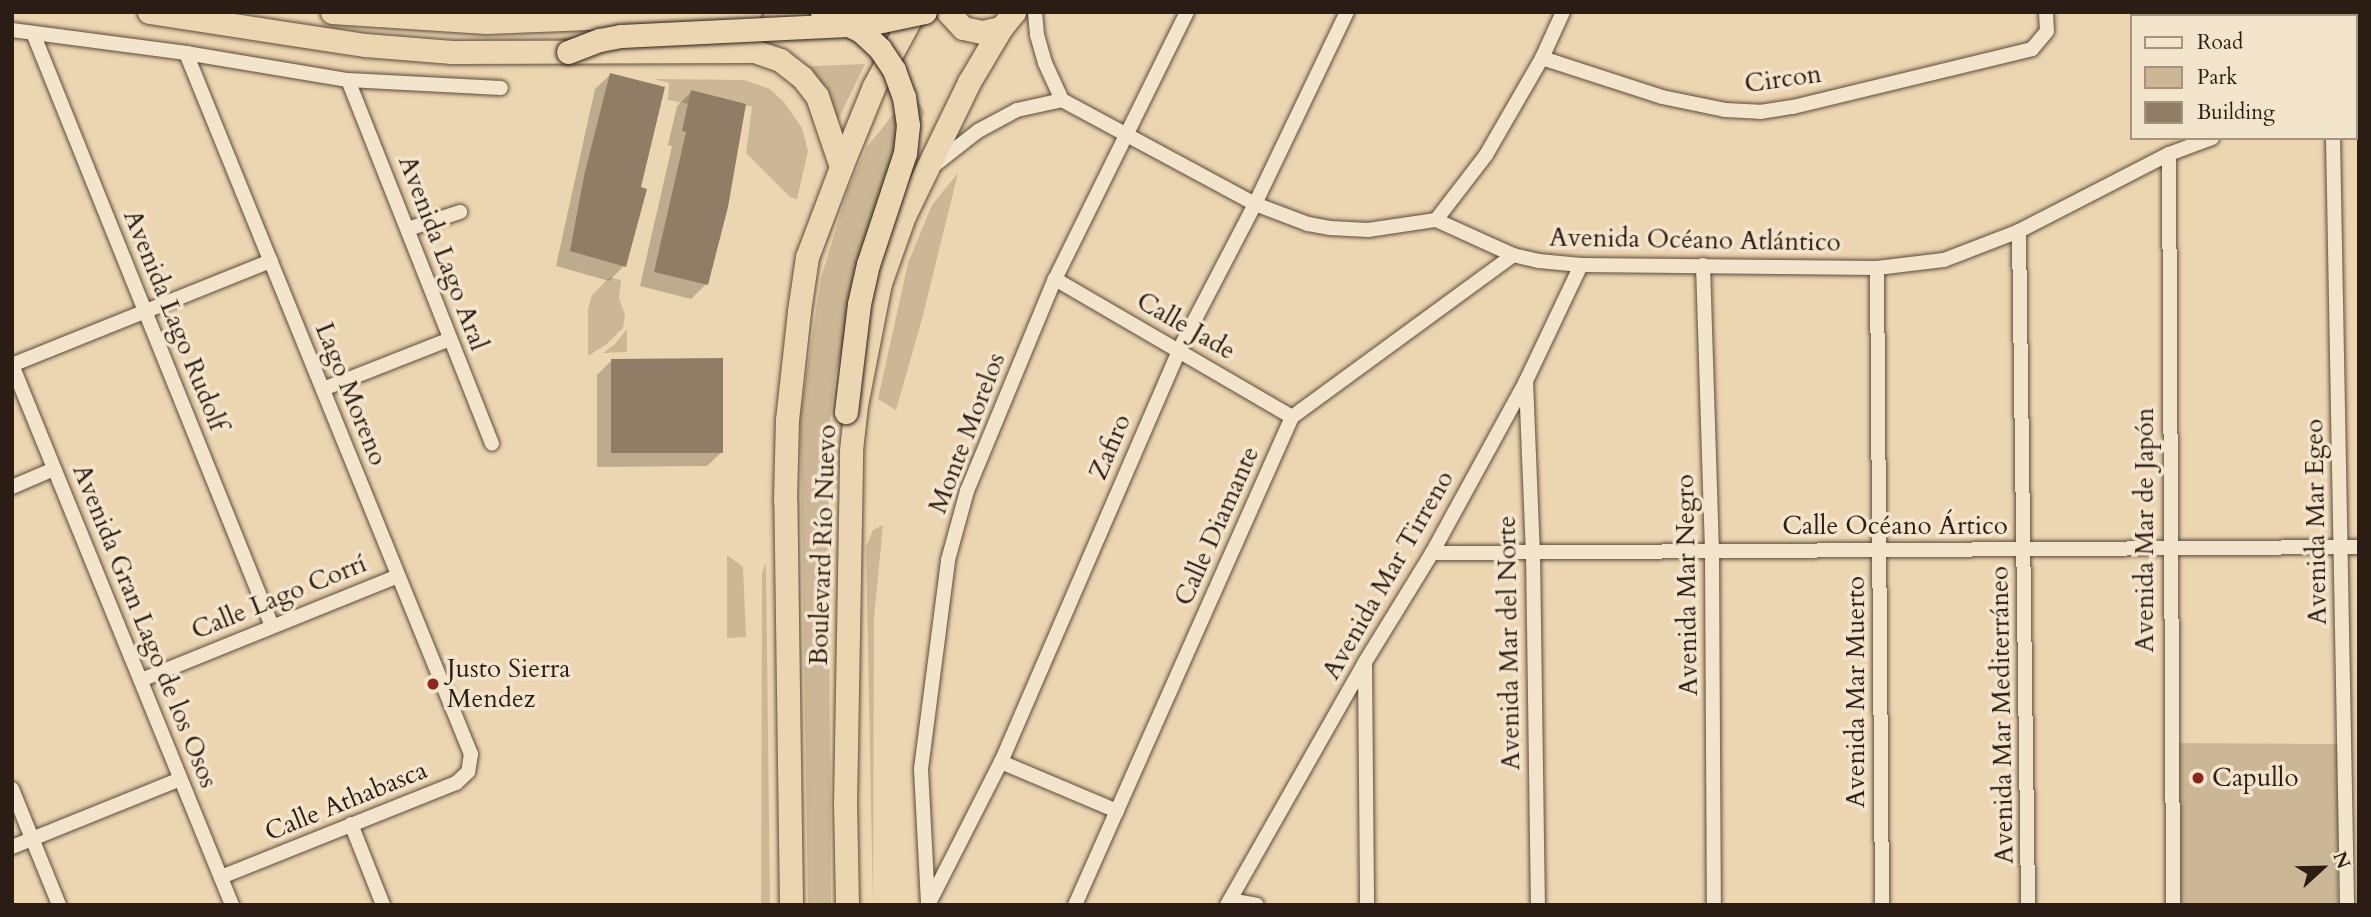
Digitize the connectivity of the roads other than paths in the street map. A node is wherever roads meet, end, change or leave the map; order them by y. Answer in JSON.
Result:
{"nodes":[{"id":1,"x":149,"y":12,"type":"edge"},
{"id":2,"x":332,"y":12,"type":"edge"},
{"id":3,"x":421,"y":12,"type":"edge"},
{"id":4,"x":750,"y":12,"type":"edge"},
{"id":5,"x":822,"y":12,"type":"edge"},
{"id":6,"x":925,"y":12,"type":"edge"},
{"id":7,"x":948,"y":12,"type":"edge"},
{"id":8,"x":1035,"y":12,"type":"edge"},
{"id":9,"x":1187,"y":12,"type":"edge"},
{"id":10,"x":1347,"y":12,"type":"edge"},
{"id":11,"x":1563,"y":12,"type":"edge"},
{"id":12,"x":2046,"y":12,"type":"edge"},
{"id":13,"x":372,"y":17,"type":"junction"},
{"id":14,"x":909,"y":20,"type":"edge"},
{"id":15,"x":1007,"y":20,"type":"edge"},
{"id":16,"x":12,"y":30,"type":"edge"},
{"id":17,"x":33,"y":33,"type":"junction"},
{"id":18,"x":568,"y":52,"type":"junction"},
{"id":19,"x":186,"y":53,"type":"junction"},
{"id":20,"x":1542,"y":58,"type":"junction"},
{"id":21,"x":348,"y":80,"type":"junction"},
{"id":22,"x":501,"y":88,"type":"dead end"},
{"id":23,"x":1062,"y":100,"type":"junction"},
{"id":24,"x":1127,"y":136,"type":"junction"},
{"id":25,"x":2207,"y":140,"type":"edge"},
{"id":26,"x":2333,"y":140,"type":"edge"},
{"id":27,"x":2169,"y":154,"type":"junction"},
{"id":28,"x":841,"y":167,"type":"junction"},
{"id":29,"x":921,"y":176,"type":"junction"},
{"id":30,"x":1255,"y":204,"type":"junction"},
{"id":31,"x":460,"y":212,"type":"dead end"},
{"id":32,"x":1436,"y":220,"type":"junction"},
{"id":33,"x":408,"y":229,"type":"junction"},
{"id":34,"x":2019,"y":232,"type":"junction"},
{"id":35,"x":1513,"y":255,"type":"junction"},
{"id":36,"x":271,"y":261,"type":"junction"},
{"id":37,"x":1581,"y":265,"type":"junction"},
{"id":38,"x":1703,"y":265,"type":"junction"},
{"id":39,"x":1877,"y":268,"type":"junction"},
{"id":40,"x":1055,"y":279,"type":"junction"},
{"id":41,"x":145,"y":313,"type":"junction"},
{"id":42,"x":450,"y":338,"type":"junction"},
{"id":43,"x":1179,"y":350,"type":"junction"},
{"id":44,"x":12,"y":365,"type":"edge"},
{"id":45,"x":1526,"y":380,"type":"junction"},
{"id":46,"x":323,"y":389,"type":"junction"},
{"id":47,"x":1292,"y":416,"type":"junction"},
{"id":48,"x":492,"y":443,"type":"dead end"},
{"id":49,"x":851,"y":450,"type":"junction"},
{"id":50,"x":54,"y":469,"type":"junction"},
{"id":51,"x":12,"y":487,"type":"edge"},
{"id":52,"x":2341,"y":547,"type":"junction"},
{"id":53,"x":2359,"y":547,"type":"edge"},
{"id":54,"x":2169,"y":549,"type":"junction"},
{"id":55,"x":2025,"y":550,"type":"junction"},
{"id":56,"x":1879,"y":551,"type":"junction"},
{"id":57,"x":1712,"y":552,"type":"junction"},
{"id":58,"x":1432,"y":553,"type":"junction"},
{"id":59,"x":1533,"y":553,"type":"junction"},
{"id":60,"x":398,"y":576,"type":"junction"},
{"id":61,"x":272,"y":626,"type":"junction"},
{"id":62,"x":1365,"y":662,"type":"junction"},
{"id":63,"x":141,"y":680,"type":"junction"},
{"id":64,"x":471,"y":754,"type":"joint"},
{"id":65,"x":1000,"y":762,"type":"junction"},
{"id":66,"x":180,"y":779,"type":"junction"},
{"id":67,"x":12,"y":789,"type":"edge"},
{"id":68,"x":1117,"y":811,"type":"junction"},
{"id":69,"x":351,"y":824,"type":"junction"},
{"id":70,"x":32,"y":839,"type":"junction"},
{"id":71,"x":12,"y":847,"type":"edge"},
{"id":72,"x":221,"y":877,"type":"junction"},
{"id":73,"x":1228,"y":902,"type":"edge"},
{"id":74,"x":59,"y":905,"type":"edge"},
{"id":75,"x":232,"y":905,"type":"edge"},
{"id":76,"x":383,"y":905,"type":"edge"},
{"id":77,"x":791,"y":905,"type":"edge"},
{"id":78,"x":847,"y":905,"type":"edge"},
{"id":79,"x":928,"y":905,"type":"edge"},
{"id":80,"x":1075,"y":905,"type":"edge"},
{"id":81,"x":1256,"y":905,"type":"edge"},
{"id":82,"x":1367,"y":905,"type":"edge"},
{"id":83,"x":1538,"y":905,"type":"edge"},
{"id":84,"x":1714,"y":905,"type":"edge"},
{"id":85,"x":1882,"y":905,"type":"edge"},
{"id":86,"x":2028,"y":905,"type":"edge"},
{"id":87,"x":2173,"y":905,"type":"edge"},
{"id":88,"x":2347,"y":905,"type":"edge"}],
"edges":[{"from":1,"to":18,"type":"highway"},
{"from":2,"to":13,"type":"highway"},
{"from":3,"to":13,"type":"highway"},
{"from":4,"to":13,"type":"highway"},
{"from":5,"to":49,"type":"highway","bridge":true},
{"from":6,"to":18,"type":"highway","bridge":true},
{"from":7,"to":15,"type":"highway"},
{"from":8,"to":23,"type":"street"},
{"from":9,"to":24,"type":"street","name":"Monte Morelos"},
{"from":10,"to":30,"type":"street","name":"Zafiro"},
{"from":11,"to":20,"type":"street"},
{"from":12,"to":20,"type":"street","name":"Circon"},
{"from":14,"to":28,"type":"highway","name":"Boulevard Río Nuevo"},
{"from":15,"to":29,"type":"highway","name":"Boulevard Río Nuevo"},
{"from":16,"to":17,"type":"street"},
{"from":17,"to":19,"type":"street"},
{"from":17,"to":41,"type":"street","name":"Avenida Lago Rudolf"},
{"from":18,"to":28,"type":"highway"},
{"from":19,"to":21,"type":"street"},
{"from":19,"to":36,"type":"street","name":"Lago Moreno"},
{"from":20,"to":32,"type":"street"},
{"from":21,"to":22,"type":"street"},
{"from":21,"to":33,"type":"street","name":"Avenida Lago Aral"},
{"from":23,"to":24,"type":"street"},
{"from":23,"to":29,"type":"street"},
{"from":24,"to":30,"type":"street"},
{"from":24,"to":40,"type":"street","name":"Monte Morelos"},
{"from":25,"to":27,"type":"street","name":"Avenida Océano Atlántico"},
{"from":26,"to":52,"type":"street","name":"Avenida Mar Egeo"},
{"from":27,"to":34,"type":"street","name":"Avenida Océano Atlántico"},
{"from":27,"to":54,"type":"street","name":"Avenida Mar de Japón"},
{"from":28,"to":77,"type":"highway","name":"Boulevard Río Nuevo"},
{"from":29,"to":49,"type":"highway","name":"Boulevard Río Nuevo"},
{"from":30,"to":32,"type":"street"},
{"from":30,"to":43,"type":"street","name":"Zafiro"},
{"from":31,"to":33,"type":"street"},
{"from":32,"to":35,"type":"street","name":"Avenida Océano Atlántico"},
{"from":33,"to":42,"type":"street","name":"Avenida Lago Aral"},
{"from":34,"to":39,"type":"street","name":"Avenida Océano Atlántico"},
{"from":34,"to":55,"type":"street","name":"Avenida Mar Mediterráneo"},
{"from":35,"to":37,"type":"street","name":"Avenida Océano Atlántico"},
{"from":35,"to":47,"type":"street"},
{"from":36,"to":41,"type":"street"},
{"from":36,"to":46,"type":"street","name":"Lago Moreno"},
{"from":37,"to":38,"type":"street","name":"Avenida Océano Atlántico"},
{"from":37,"to":45,"type":"street","name":"Avenida Mar Tirreno"},
{"from":38,"to":39,"type":"street","name":"Avenida Océano Atlántico"},
{"from":38,"to":57,"type":"street","name":"Avenida Mar Negro"},
{"from":39,"to":56,"type":"street","name":"Avenida Mar Muerto"},
{"from":40,"to":43,"type":"street","name":"Calle Jade"},
{"from":40,"to":79,"type":"street","name":"Monte Morelos"},
{"from":41,"to":44,"type":"street"},
{"from":41,"to":61,"type":"street","name":"Avenida Lago Rudolf"},
{"from":42,"to":46,"type":"street"},
{"from":42,"to":48,"type":"street","name":"Avenida Lago Aral"},
{"from":43,"to":47,"type":"street","name":"Calle Jade"},
{"from":43,"to":65,"type":"street","name":"Zafiro"},
{"from":44,"to":50,"type":"street","name":"Avenida Gran Lago de los Osos"},
{"from":45,"to":58,"type":"street","name":"Avenida Mar Tirreno"},
{"from":45,"to":59,"type":"street","name":"Avenida Mar del Norte"},
{"from":46,"to":60,"type":"street","name":"Lago Moreno"},
{"from":47,"to":68,"type":"street","name":"Calle Diamante"},
{"from":49,"to":78,"type":"highway","name":"Boulevard Río Nuevo"},
{"from":50,"to":51,"type":"street"},
{"from":50,"to":63,"type":"street","name":"Avenida Gran Lago de los Osos"},
{"from":52,"to":53,"type":"street","name":"Calle Océano Ártico"},
{"from":52,"to":54,"type":"street","name":"Calle Océano Ártico"},
{"from":52,"to":88,"type":"street","name":"Avenida Mar Egeo"},
{"from":54,"to":55,"type":"street","name":"Calle Océano Ártico"},
{"from":54,"to":87,"type":"street","name":"Avenida Mar de Japón"},
{"from":55,"to":56,"type":"street","name":"Calle Océano Ártico"},
{"from":55,"to":86,"type":"street","name":"Avenida Mar Mediterráneo"},
{"from":56,"to":57,"type":"street","name":"Calle Océano Ártico"},
{"from":56,"to":85,"type":"street","name":"Avenida Mar Muerto"},
{"from":57,"to":59,"type":"street","name":"Calle Océano Ártico"},
{"from":57,"to":84,"type":"street","name":"Avenida Mar Negro"},
{"from":58,"to":59,"type":"street","name":"Calle Océano Ártico"},
{"from":58,"to":62,"type":"street","name":"Avenida Mar Tirreno"},
{"from":59,"to":83,"type":"street","name":"Avenida Mar del Norte"},
{"from":60,"to":61,"type":"street","name":"Calle Lago Corrí"},
{"from":60,"to":64,"type":"street","name":"Lago Moreno"},
{"from":61,"to":63,"type":"street","name":"Calle Lago Corrí"},
{"from":62,"to":73,"type":"street","name":"Avenida Mar Tirreno"},
{"from":62,"to":82,"type":"street"},
{"from":63,"to":66,"type":"street","name":"Avenida Gran Lago de los Osos"},
{"from":64,"to":69,"type":"street","name":"Calle Athabasca"},
{"from":65,"to":68,"type":"street"},
{"from":65,"to":79,"type":"street","name":"Zafiro"},
{"from":66,"to":70,"type":"street"},
{"from":66,"to":72,"type":"street","name":"Avenida Gran Lago de los Osos"},
{"from":67,"to":70,"type":"street"},
{"from":68,"to":80,"type":"street","name":"Calle Diamante"},
{"from":69,"to":72,"type":"street","name":"Calle Athabasca"},
{"from":69,"to":76,"type":"street"},
{"from":70,"to":71,"type":"street"},
{"from":70,"to":74,"type":"street"},
{"from":72,"to":75,"type":"street","name":"Avenida Gran Lago de los Osos"},
{"from":73,"to":81,"type":"street"}]}
